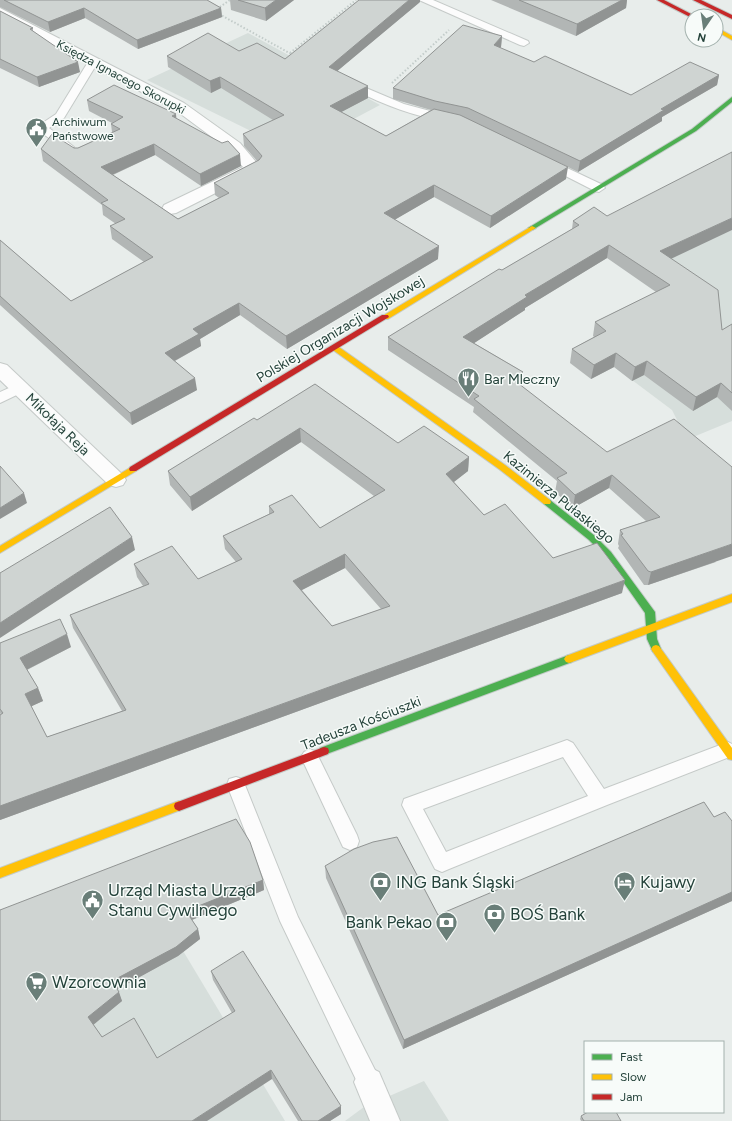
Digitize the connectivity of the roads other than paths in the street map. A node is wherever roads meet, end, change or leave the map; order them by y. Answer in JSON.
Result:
{"nodes":[{"id":1,"x":424,"y":0,"type":"edge"},
{"id":2,"x":660,"y":0,"type":"edge"},
{"id":3,"x":696,"y":0,"type":"edge"},
{"id":4,"x":705,"y":3,"type":"edge"},
{"id":5,"x":0,"y":12,"type":"edge"},
{"id":6,"x":684,"y":12,"type":"edge"},
{"id":7,"x":732,"y":17,"type":"edge"},
{"id":8,"x":524,"y":43,"type":"dead end"},
{"id":9,"x":93,"y":62,"type":"junction"},
{"id":10,"x":359,"y":88,"type":"edge"},
{"id":11,"x":732,"y":100,"type":"edge"},
{"id":12,"x":726,"y":116,"type":"dead end"},
{"id":13,"x":454,"y":120,"type":"edge"},
{"id":14,"x":694,"y":130,"type":"junction"},
{"id":15,"x":79,"y":156,"type":"edge"},
{"id":16,"x":535,"y":157,"type":"edge"},
{"id":17,"x":599,"y":188,"type":"junction"},
{"id":18,"x":170,"y":209,"type":"dead end"},
{"id":19,"x":336,"y":348,"type":"junction"},
{"id":20,"x":0,"y":369,"type":"edge"},
{"id":21,"x":20,"y":388,"type":"junction"},
{"id":22,"x":0,"y":398,"type":"edge"},
{"id":23,"x":116,"y":480,"type":"junction"},
{"id":24,"x":0,"y":550,"type":"edge"},
{"id":25,"x":732,"y":598,"type":"edge"},
{"id":26,"x":650,"y":628,"type":"junction"},
{"id":27,"x":730,"y":753,"type":"edge"},
{"id":28,"x":310,"y":757,"type":"junction"},
{"id":29,"x":236,"y":785,"type":"junction"},
{"id":30,"x":600,"y":799,"type":"junction"},
{"id":31,"x":350,"y":841,"type":"dead end"},
{"id":32,"x":0,"y":873,"type":"edge"},
{"id":33,"x":369,"y":1082,"type":"joint"},
{"id":34,"x":385,"y":1121,"type":"edge"}],
"edges":[{"from":1,"to":8,"type":"lane"},
{"from":2,"to":6,"type":"street"},
{"from":3,"to":4,"type":"street"},
{"from":4,"to":7,"type":"street"},
{"from":5,"to":9,"type":"street","name":"Księdza Ignacego Skorupki"},
{"from":9,"to":15,"type":"lane"},
{"from":9,"to":18,"type":"street","name":"Księdza Ignacego Skorupki"},
{"from":10,"to":13,"type":"lane"},
{"from":11,"to":14,"type":"street","name":"Polskiej Organizacji Wojskowej"},
{"from":12,"to":14,"type":"street","name":"Polskiej Organizacji Wojskowej"},
{"from":14,"to":17,"type":"street","name":"Polskiej Organizacji Wojskowej"},
{"from":16,"to":17,"type":"lane"},
{"from":17,"to":19,"type":"street","name":"Polskiej Organizacji Wojskowej"},
{"from":19,"to":23,"type":"street","name":"Polskiej Organizacji Wojskowej"},
{"from":19,"to":26,"type":"street","name":"Kazimierza Pułaskiego"},
{"from":20,"to":21,"type":"street","name":"Mikołaja Reja"},
{"from":21,"to":22,"type":"lane"},
{"from":21,"to":23,"type":"street","name":"Mikołaja Reja"},
{"from":23,"to":24,"type":"street","name":"Polskiej Organizacji Wojskowej"},
{"from":25,"to":26,"type":"street","name":"Tadeusza Kościuszki"},
{"from":26,"to":27,"type":"street","name":"Kazimierza Pułaskiego"},
{"from":26,"to":28,"type":"street","name":"Tadeusza Kościuszki"},
{"from":27,"to":30,"type":"lane"},
{"from":28,"to":29,"type":"street","name":"Tadeusza Kościuszki"},
{"from":28,"to":31,"type":"lane"},
{"from":29,"to":32,"type":"street","name":"Tadeusza Kościuszki"},
{"from":29,"to":33,"type":"lane"},
{"from":30,"to":30,"type":"lane"},
{"from":33,"to":34,"type":"street"}]}
